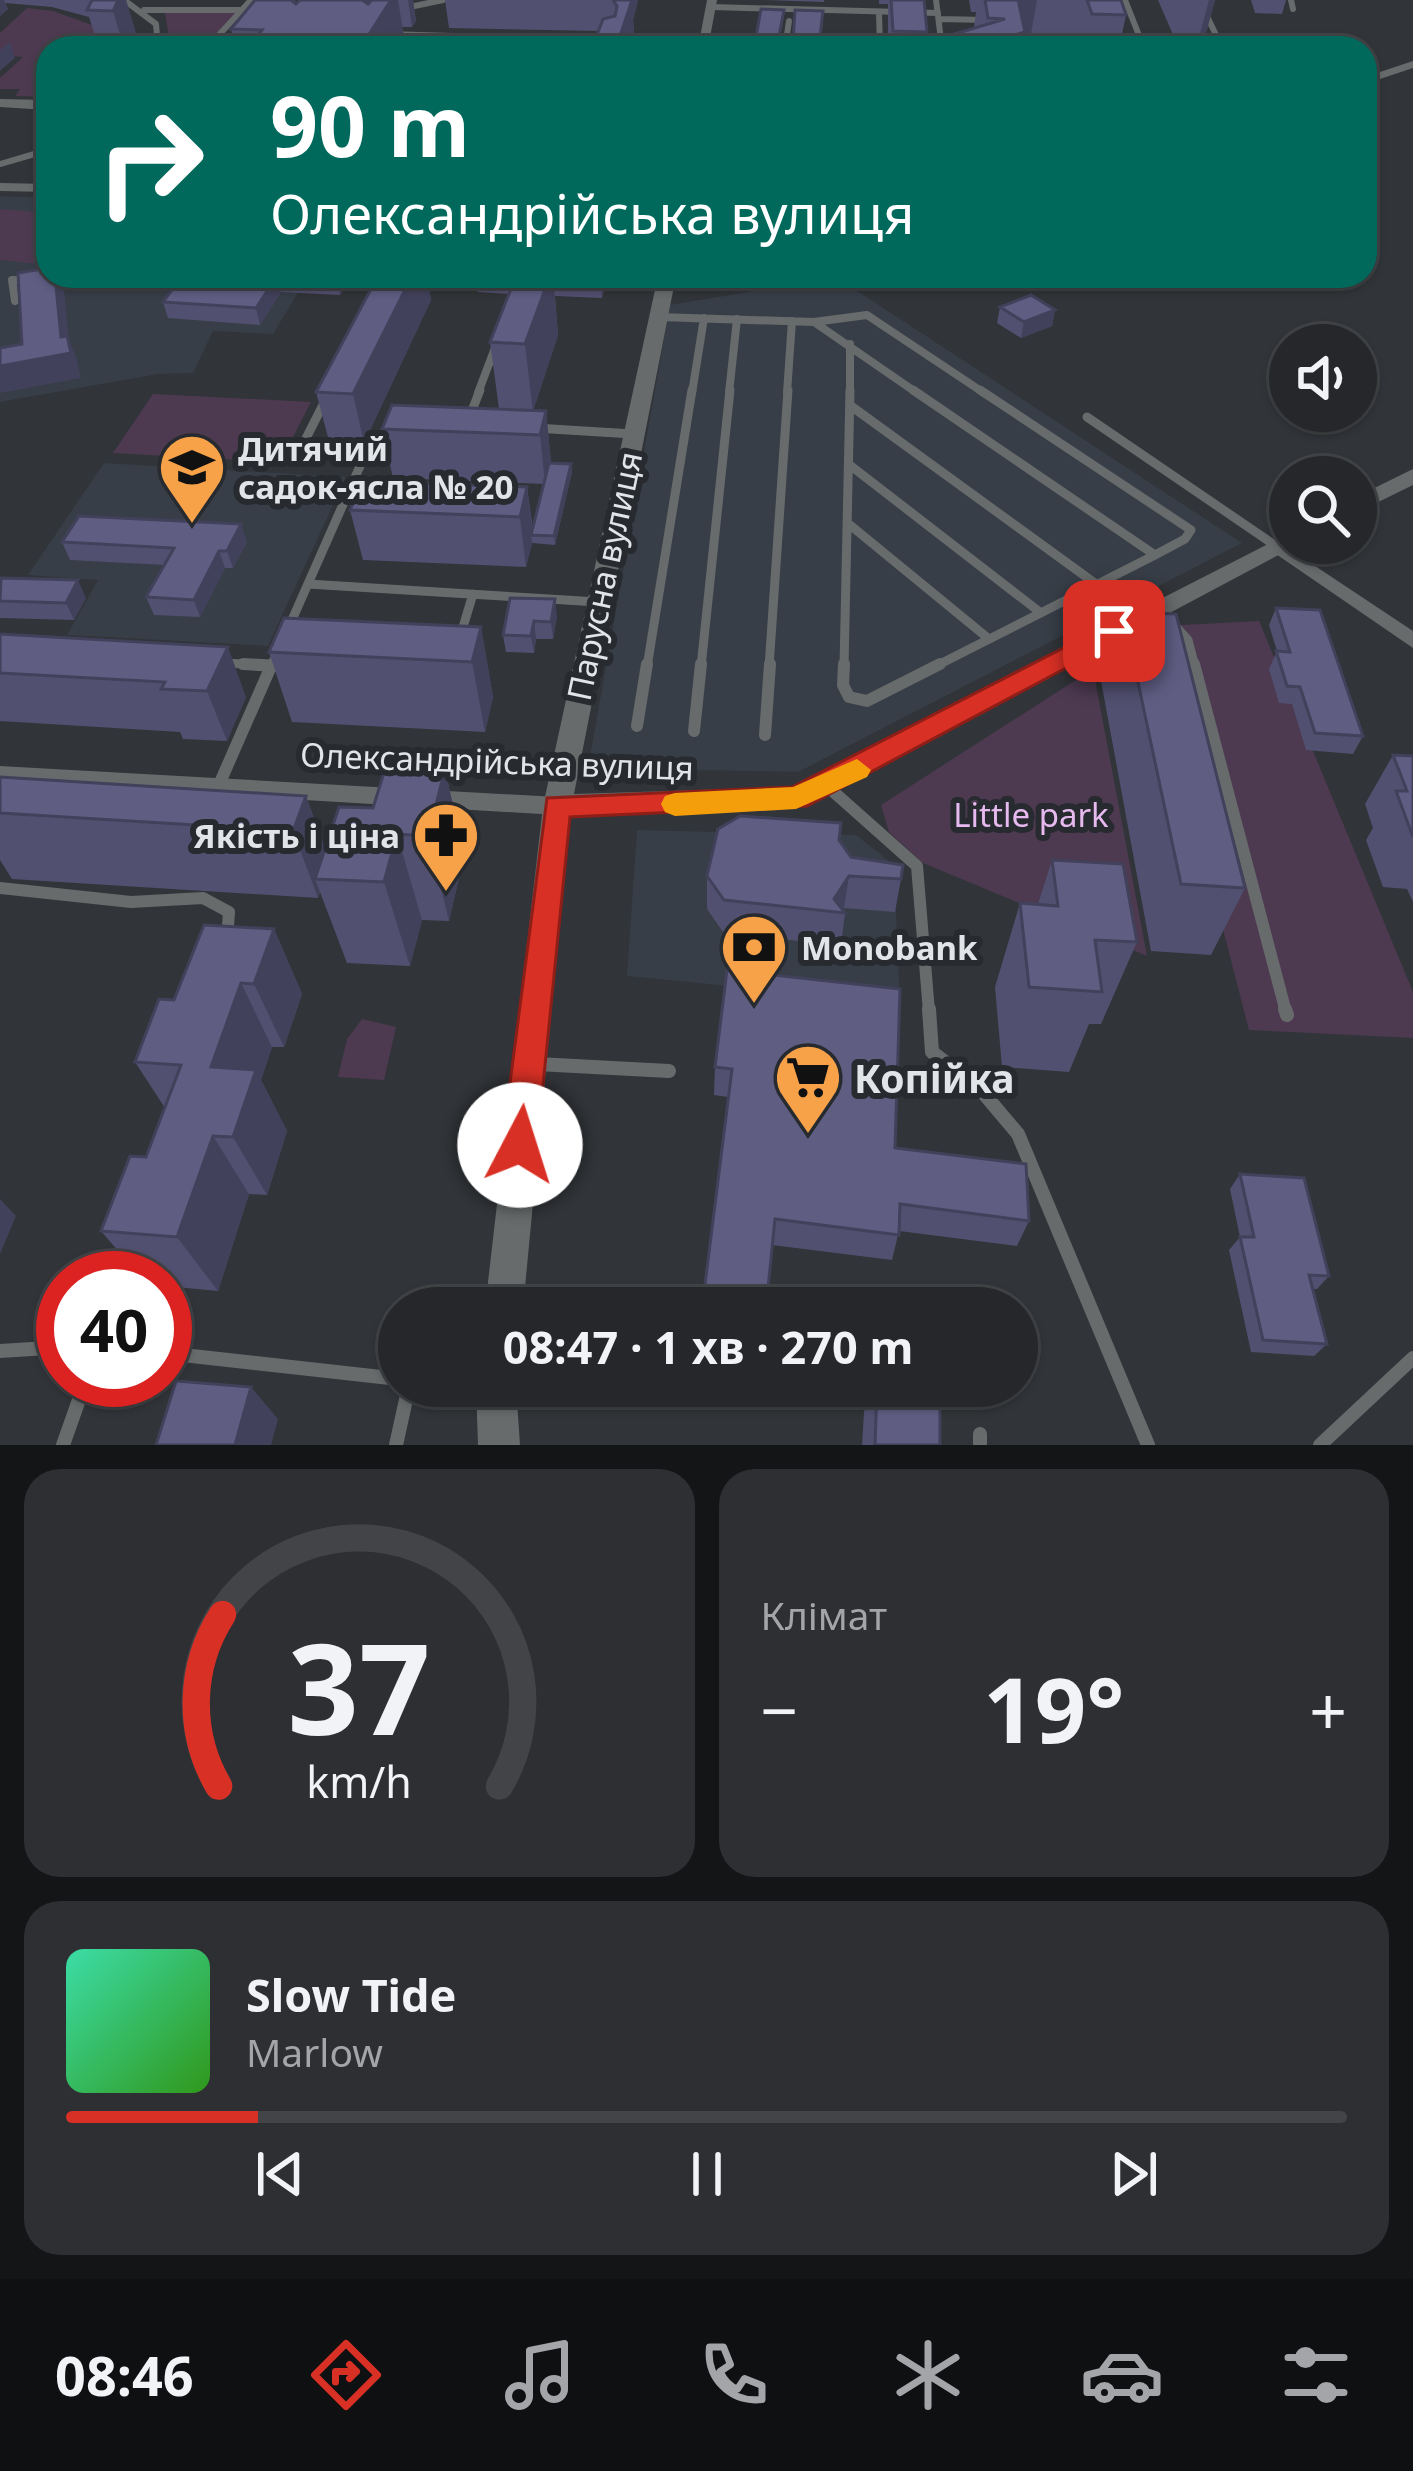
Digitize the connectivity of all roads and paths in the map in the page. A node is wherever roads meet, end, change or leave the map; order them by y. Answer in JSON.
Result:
{"nodes":[{"id":1,"x":124,"y":0,"type":"edge"},
{"id":2,"x":250,"y":0,"type":"edge"},
{"id":3,"x":443,"y":0,"type":"edge"},
{"id":4,"x":936,"y":0,"type":"edge"},
{"id":5,"x":1125,"y":0,"type":"edge"},
{"id":6,"x":1199,"y":0,"type":"edge"},
{"id":7,"x":1291,"y":0,"type":"edge"},
{"id":8,"x":711,"y":3,"type":"edge"},
{"id":9,"x":1293,"y":9,"type":"dead end"},
{"id":10,"x":144,"y":10,"type":"junction"},
{"id":11,"x":241,"y":10,"type":"junction"},
{"id":12,"x":385,"y":12,"type":"edge"},
{"id":13,"x":878,"y":12,"type":"junction"},
{"id":14,"x":938,"y":16,"type":"junction"},
{"id":15,"x":1004,"y":20,"type":"edge"},
{"id":16,"x":789,"y":21,"type":"edge"},
{"id":17,"x":1113,"y":23,"type":"edge"},
{"id":18,"x":1135,"y":24,"type":"junction"},
{"id":19,"x":223,"y":30,"type":"junction"},
{"id":20,"x":246,"y":31,"type":"edge"},
{"id":21,"x":161,"y":36,"type":"edge"},
{"id":22,"x":218,"y":36,"type":"edge"},
{"id":23,"x":386,"y":36,"type":"edge"},
{"id":24,"x":451,"y":36,"type":"edge"},
{"id":25,"x":705,"y":36,"type":"edge"},
{"id":26,"x":787,"y":36,"type":"edge"},
{"id":27,"x":879,"y":36,"type":"edge"},
{"id":28,"x":940,"y":36,"type":"edge"},
{"id":29,"x":1140,"y":36,"type":"edge"},
{"id":30,"x":1217,"y":36,"type":"edge"},
{"id":31,"x":1413,"y":64,"type":"edge"},
{"id":32,"x":1377,"y":77,"type":"edge"},
{"id":33,"x":0,"y":104,"type":"edge"},
{"id":34,"x":36,"y":105,"type":"edge"},
{"id":35,"x":36,"y":154,"type":"edge"},
{"id":36,"x":0,"y":164,"type":"edge"},
{"id":37,"x":0,"y":187,"type":"edge"},
{"id":38,"x":36,"y":188,"type":"edge"},
{"id":39,"x":36,"y":281,"type":"edge"},
{"id":40,"x":665,"y":288,"type":"edge"},
{"id":41,"x":15,"y":301,"type":"edge"},
{"id":42,"x":659,"y":317,"type":"junction"},
{"id":43,"x":704,"y":318,"type":"junction"},
{"id":44,"x":737,"y":319,"type":"junction"},
{"id":45,"x":791,"y":321,"type":"junction"},
{"id":46,"x":814,"y":322,"type":"junction"},
{"id":47,"x":498,"y":338,"type":"edge"},
{"id":48,"x":850,"y":344,"type":"junction"},
{"id":49,"x":328,"y":394,"type":"edge"},
{"id":50,"x":851,"y":406,"type":"junction"},
{"id":51,"x":1087,"y":417,"type":"dead end"},
{"id":52,"x":489,"y":426,"type":"edge"},
{"id":53,"x":513,"y":427,"type":"edge"},
{"id":54,"x":633,"y":434,"type":"junction"},
{"id":55,"x":851,"y":466,"type":"junction"},
{"id":56,"x":1413,"y":476,"type":"edge"},
{"id":57,"x":1377,"y":495,"type":"edge"},
{"id":58,"x":346,"y":500,"type":"junction"},
{"id":59,"x":368,"y":501,"type":"edge"},
{"id":60,"x":850,"y":525,"type":"junction"},
{"id":61,"x":1269,"y":535,"type":"edge"},
{"id":62,"x":1269,"y":553,"type":"edge"},
{"id":63,"x":1155,"y":555,"type":"junction"},
{"id":64,"x":1310,"y":564,"type":"edge"},
{"id":65,"x":308,"y":584,"type":"junction"},
{"id":66,"x":1096,"y":584,"type":"junction"},
{"id":67,"x":472,"y":594,"type":"junction"},
{"id":68,"x":598,"y":602,"type":"junction"},
{"id":69,"x":1156,"y":608,"type":"junction"},
{"id":70,"x":1041,"y":613,"type":"junction"},
{"id":71,"x":989,"y":639,"type":"junction"},
{"id":72,"x":1413,"y":641,"type":"edge"},
{"id":73,"x":454,"y":656,"type":"edge"},
{"id":74,"x":204,"y":662,"type":"edge"},
{"id":75,"x":272,"y":665,"type":"junction"},
{"id":76,"x":294,"y":667,"type":"edge"},
{"id":77,"x":637,"y":726,"type":"dead end"},
{"id":78,"x":694,"y":731,"type":"dead end"},
{"id":79,"x":765,"y":735,"type":"dead end"},
{"id":80,"x":0,"y":774,"type":"edge"},
{"id":81,"x":827,"y":785,"type":"junction"},
{"id":82,"x":218,"y":787,"type":"junction"},
{"id":83,"x":557,"y":806,"type":"junction"},
{"id":84,"x":0,"y":888,"type":"edge"},
{"id":85,"x":220,"y":960,"type":"edge"},
{"id":86,"x":1288,"y":1015,"type":"dead end"},
{"id":87,"x":527,"y":1063,"type":"junction"},
{"id":88,"x":669,"y":1070,"type":"dead end"},
{"id":89,"x":130,"y":1233,"type":"edge"},
{"id":90,"x":125,"y":1251,"type":"edge"},
{"id":91,"x":506,"y":1287,"type":"edge"},
{"id":92,"x":36,"y":1349,"type":"edge"},
{"id":93,"x":0,"y":1351,"type":"edge"},
{"id":94,"x":192,"y":1356,"type":"edge"},
{"id":95,"x":1413,"y":1358,"type":"edge"},
{"id":96,"x":378,"y":1377,"type":"edge"},
{"id":97,"x":76,"y":1407,"type":"edge"},
{"id":98,"x":404,"y":1407,"type":"edge"},
{"id":99,"x":492,"y":1407,"type":"edge"},
{"id":100,"x":63,"y":1445,"type":"edge"},
{"id":101,"x":396,"y":1445,"type":"edge"},
{"id":102,"x":499,"y":1445,"type":"edge"},
{"id":103,"x":1148,"y":1445,"type":"edge"},
{"id":104,"x":1320,"y":1445,"type":"edge"}],
"edges":[{"from":1,"to":10,"type":"lane"},
{"from":2,"to":11,"type":"lane"},
{"from":3,"to":12,"type":"lane"},
{"from":4,"to":14,"type":"lane"},
{"from":5,"to":18,"type":"lane"},
{"from":6,"to":30,"type":"lane"},
{"from":7,"to":9,"type":"lane"},
{"from":8,"to":13,"type":"lane"},
{"from":8,"to":25,"type":"street"},
{"from":10,"to":11,"type":"lane"},
{"from":10,"to":21,"type":"lane"},
{"from":11,"to":19,"type":"lane"},
{"from":13,"to":14,"type":"lane"},
{"from":13,"to":27,"type":"lane"},
{"from":14,"to":15,"type":"lane"},
{"from":14,"to":28,"type":"lane"},
{"from":16,"to":26,"type":"lane"},
{"from":17,"to":18,"type":"lane"},
{"from":18,"to":29,"type":"lane"},
{"from":19,"to":20,"type":"lane"},
{"from":19,"to":22,"type":"lane"},
{"from":23,"to":24,"type":"lane"},
{"from":31,"to":32,"type":"street"},
{"from":33,"to":34,"type":"street"},
{"from":35,"to":36,"type":"lane"},
{"from":37,"to":38,"type":"lane"},
{"from":39,"to":41,"type":"lane"},
{"from":40,"to":42,"type":"street","name":"Парусна вулиця"},
{"from":42,"to":43,"type":"lane"},
{"from":42,"to":54,"type":"street","name":"Парусна вулиця"},
{"from":43,"to":44,"type":"lane"},
{"from":43,"to":77,"type":"lane"},
{"from":44,"to":45,"type":"lane"},
{"from":44,"to":78,"type":"lane"},
{"from":45,"to":46,"type":"lane"},
{"from":45,"to":79,"type":"lane"},
{"from":46,"to":48,"type":"lane"},
{"from":46,"to":63,"type":"lane"},
{"from":47,"to":52,"type":"lane"},
{"from":48,"to":50,"type":"lane"},
{"from":48,"to":63,"type":"lane"},
{"from":49,"to":58,"type":"lane"},
{"from":50,"to":55,"type":"lane"},
{"from":50,"to":66,"type":"lane"},
{"from":51,"to":61,"type":"lane"},
{"from":53,"to":54,"type":"lane"},
{"from":54,"to":68,"type":"street","name":"Парусна вулиця"},
{"from":55,"to":60,"type":"lane"},
{"from":55,"to":70,"type":"lane"},
{"from":56,"to":57,"type":"street"},
{"from":58,"to":59,"type":"lane"},
{"from":58,"to":65,"type":"lane"},
{"from":60,"to":71,"type":"lane"},
{"from":60,"to":71,"type":"lane"},
{"from":62,"to":69,"type":"street","name":"Олександрійська вулиця"},
{"from":63,"to":66,"type":"lane"},
{"from":64,"to":72,"type":"street"},
{"from":65,"to":67,"type":"lane"},
{"from":65,"to":75,"type":"lane"},
{"from":66,"to":70,"type":"lane"},
{"from":67,"to":68,"type":"lane"},
{"from":67,"to":73,"type":"lane"},
{"from":68,"to":83,"type":"street","name":"Парусна вулиця"},
{"from":69,"to":81,"type":"street","name":"Олександрійська вулиця"},
{"from":69,"to":86,"type":"lane"},
{"from":70,"to":71,"type":"lane"},
{"from":74,"to":75,"type":"lane"},
{"from":75,"to":76,"type":"lane"},
{"from":75,"to":82,"type":"lane"},
{"from":80,"to":82,"type":"street","name":"Олександрійська вулиця"},
{"from":81,"to":83,"type":"street","name":"Олександрійська вулиця"},
{"from":81,"to":103,"type":"lane"},
{"from":82,"to":83,"type":"street","name":"Олександрійська вулиця"},
{"from":83,"to":87,"type":"street","name":"Парусна вулиця"},
{"from":84,"to":85,"type":"lane"},
{"from":87,"to":88,"type":"lane"},
{"from":87,"to":91,"type":"street","name":"Парусна вулиця"},
{"from":89,"to":90,"type":"lane"},
{"from":92,"to":93,"type":"lane"},
{"from":94,"to":96,"type":"lane"},
{"from":95,"to":104,"type":"lane"},
{"from":97,"to":100,"type":"lane"},
{"from":98,"to":101,"type":"lane"},
{"from":99,"to":102,"type":"street"}]}
